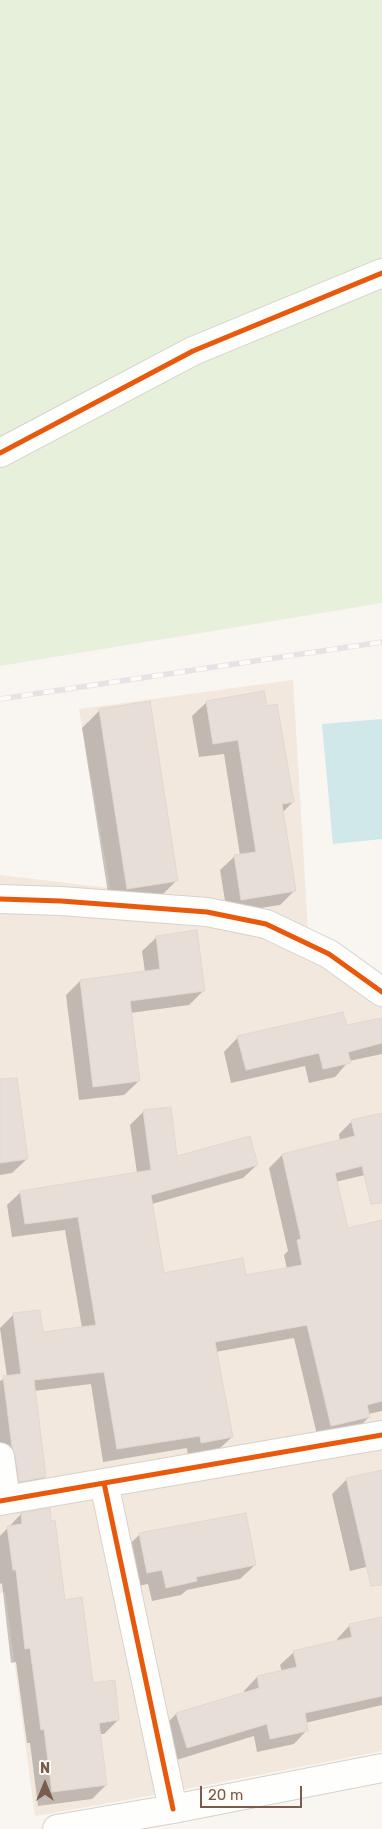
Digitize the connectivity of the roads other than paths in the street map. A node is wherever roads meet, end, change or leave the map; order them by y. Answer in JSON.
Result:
{"nodes":[{"id":1,"x":382,"y":273,"type":"edge"},
{"id":2,"x":0,"y":453,"type":"edge"},
{"id":3,"x":0,"y":899,"type":"edge"},
{"id":4,"x":382,"y":992,"type":"edge"},
{"id":5,"x":382,"y":1435,"type":"edge"},
{"id":6,"x":0,"y":1457,"type":"edge"},
{"id":7,"x":104,"y":1483,"type":"junction"},
{"id":8,"x":3,"y":1501,"type":"edge"},
{"id":9,"x":382,"y":1768,"type":"edge"},
{"id":10,"x":173,"y":1809,"type":"junction"},
{"id":11,"x":57,"y":1829,"type":"edge"}],
"edges":[{"from":1,"to":2,"type":"street"},
{"from":3,"to":4,"type":"street"},
{"from":5,"to":7,"type":"street"},
{"from":6,"to":8,"type":"street"},
{"from":7,"to":8,"type":"street"},
{"from":7,"to":10,"type":"street"},
{"from":9,"to":10,"type":"street"},
{"from":10,"to":11,"type":"street"}]}
